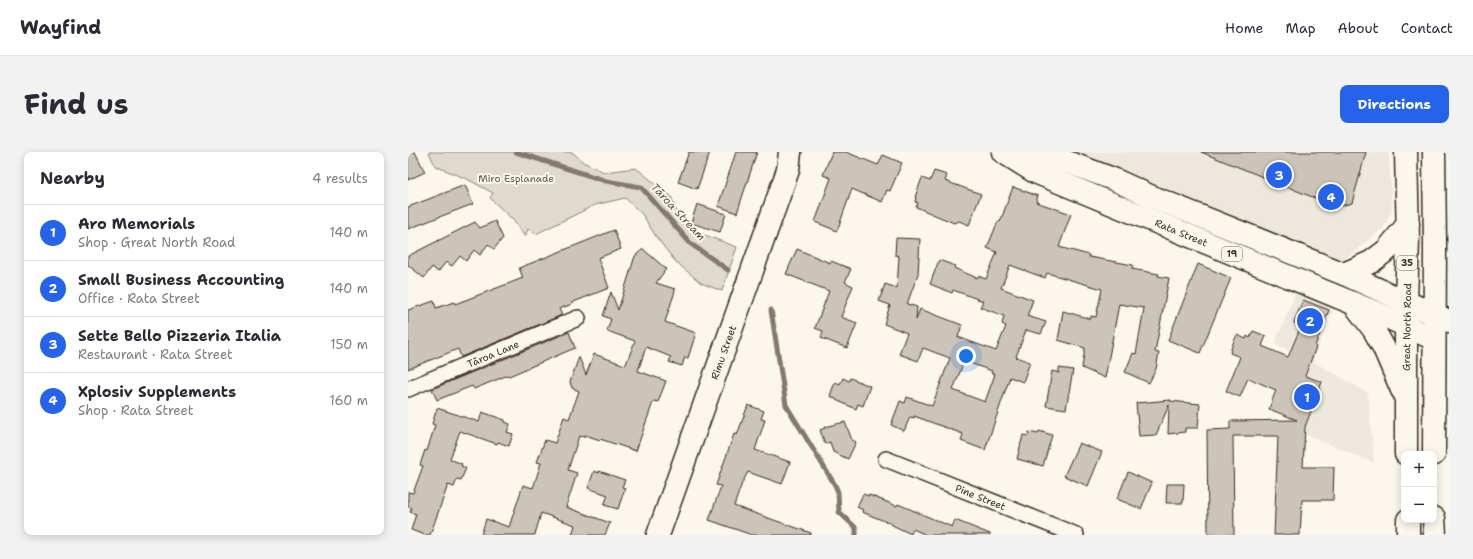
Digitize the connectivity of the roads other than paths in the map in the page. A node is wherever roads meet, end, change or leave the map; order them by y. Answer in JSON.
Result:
{"nodes":[{"id":1,"x":802,"y":152,"type":"edge"},
{"id":2,"x":1004,"y":152,"type":"edge"},
{"id":3,"x":1032,"y":152,"type":"edge"},
{"id":4,"x":1406,"y":152,"type":"edge"},
{"id":5,"x":1434,"y":152,"type":"edge"},
{"id":6,"x":789,"y":161,"type":"edge"},
{"id":7,"x":1408,"y":224,"type":"junction"},
{"id":8,"x":1435,"y":244,"type":"junction"},
{"id":9,"x":1344,"y":274,"type":"junction"},
{"id":10,"x":1449,"y":278,"type":"edge"},
{"id":11,"x":1406,"y":302,"type":"junction"},
{"id":12,"x":1355,"y":305,"type":"junction"},
{"id":13,"x":1441,"y":317,"type":"edge"},
{"id":14,"x":578,"y":318,"type":"dead end"},
{"id":15,"x":1406,"y":326,"type":"junction"},
{"id":16,"x":1441,"y":342,"type":"edge"},
{"id":17,"x":1441,"y":382,"type":"edge"},
{"id":18,"x":408,"y":389,"type":"edge"},
{"id":19,"x":1406,"y":398,"type":"junction"},
{"id":20,"x":1406,"y":451,"type":"edge"},
{"id":21,"x":1434,"y":451,"type":"edge"},
{"id":22,"x":886,"y":459,"type":"dead end"},
{"id":23,"x":1408,"y":523,"type":"edge"},
{"id":24,"x":1434,"y":523,"type":"edge"},
{"id":25,"x":658,"y":535,"type":"edge"},
{"id":26,"x":1076,"y":535,"type":"edge"},
{"id":27,"x":1408,"y":535,"type":"edge"},
{"id":28,"x":1434,"y":535,"type":"edge"}],
"edges":[{"from":1,"to":6,"type":"main road","name":"Rimu Street"},
{"from":2,"to":12,"type":"main road","name":"Rata Street","number":"19"},
{"from":3,"to":9,"type":"main road","number":"19"},
{"from":4,"to":7,"type":"main road","name":"Great North Road","number":"35"},
{"from":5,"to":8,"type":"main road"},
{"from":6,"to":25,"type":"main road","name":"Rimu Street"},
{"from":7,"to":9,"type":"main road"},
{"from":7,"to":11,"type":"main road","name":"Great North Road","number":"35"},
{"from":8,"to":10,"type":"main road"},
{"from":8,"to":13,"type":"main road"},
{"from":9,"to":11,"type":"main road","number":"19"},
{"from":11,"to":13,"type":"main road","number":"19"},
{"from":11,"to":15,"type":"main road","name":"Great North Road"},
{"from":12,"to":15,"type":"main road","name":"Rata Street","number":"19"},
{"from":12,"to":19,"type":"main road"},
{"from":13,"to":16,"type":"main road"},
{"from":14,"to":18,"type":"street","name":"Tāroa Lane"},
{"from":15,"to":16,"type":"main road","number":"19"},
{"from":15,"to":19,"type":"main road","name":"Great North Road"},
{"from":16,"to":17,"type":"main road"},
{"from":17,"to":21,"type":"main road"},
{"from":19,"to":20,"type":"main road","name":"Great North Road"},
{"from":22,"to":26,"type":"street","name":"Pine Street"},
{"from":23,"to":27,"type":"main road"},
{"from":24,"to":28,"type":"main road"}]}
